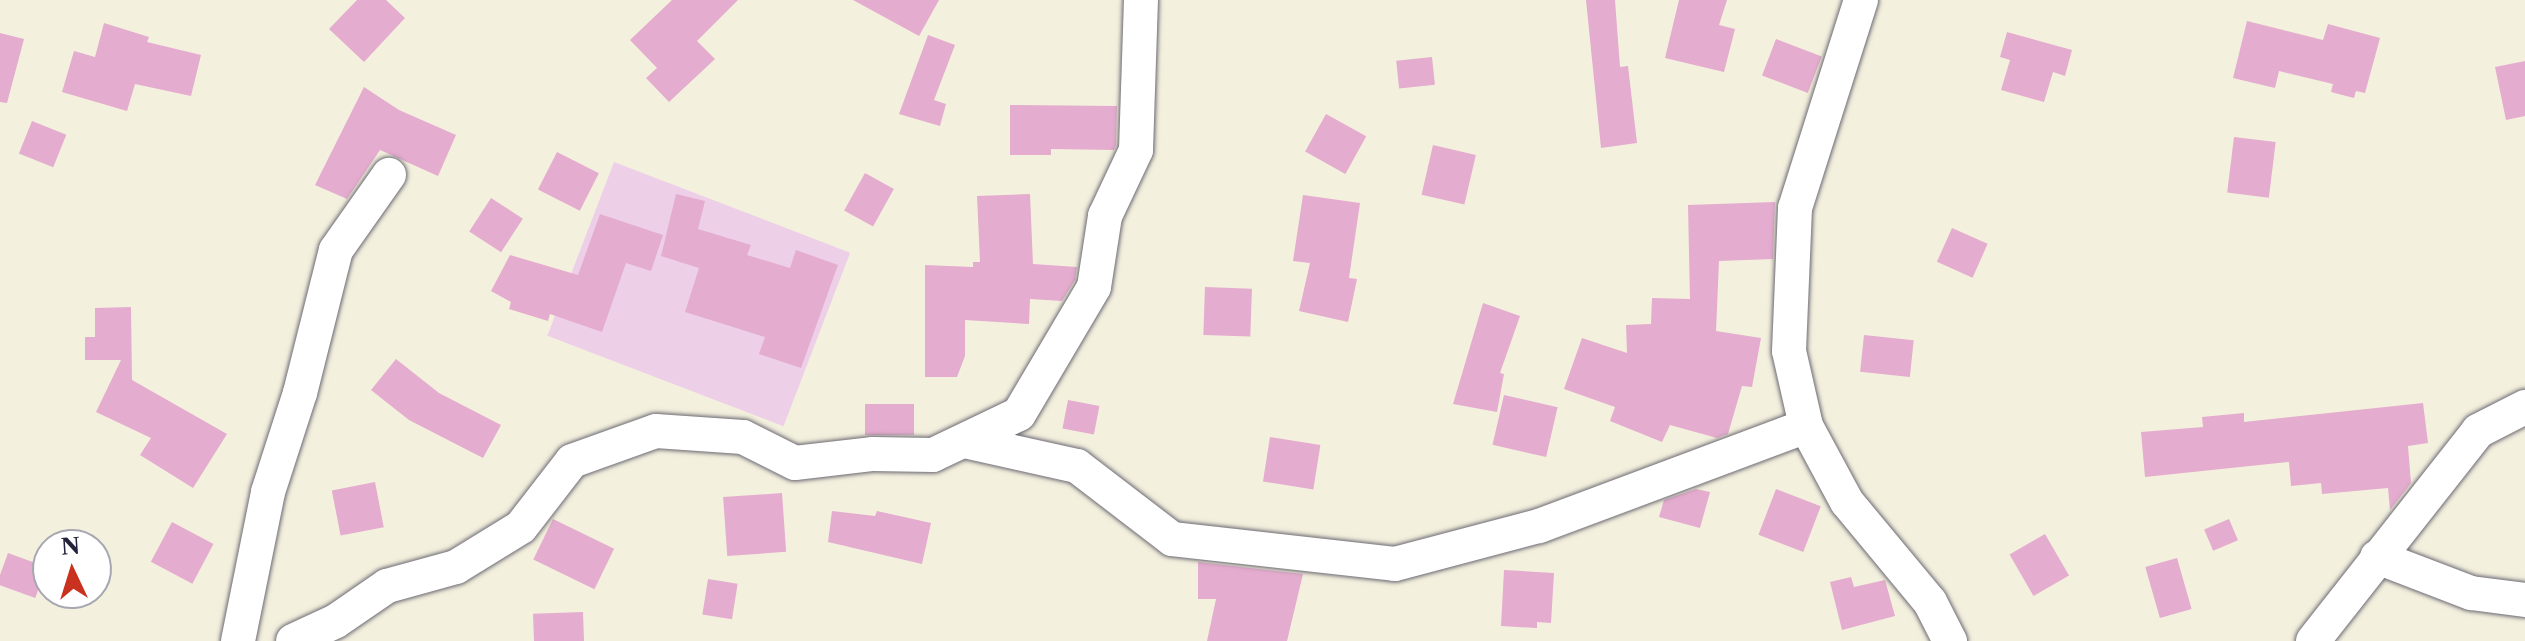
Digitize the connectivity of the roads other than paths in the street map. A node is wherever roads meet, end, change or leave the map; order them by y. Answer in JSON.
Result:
{"nodes":[{"id":1,"x":1141,"y":0,"type":"edge"},
{"id":2,"x":1861,"y":0,"type":"edge"},
{"id":3,"x":389,"y":175,"type":"dead end"},
{"id":4,"x":2525,"y":407,"type":"edge"},
{"id":5,"x":1806,"y":426,"type":"junction"},
{"id":6,"x":964,"y":441,"type":"junction"},
{"id":7,"x":2377,"y":557,"type":"junction"},
{"id":8,"x":2525,"y":600,"type":"edge"},
{"id":9,"x":238,"y":641,"type":"edge"},
{"id":10,"x":293,"y":641,"type":"edge"},
{"id":11,"x":1950,"y":641,"type":"edge"},
{"id":12,"x":2313,"y":641,"type":"edge"}],
"edges":[{"from":1,"to":6,"type":"street"},
{"from":2,"to":5,"type":"street"},
{"from":3,"to":9,"type":"street"},
{"from":4,"to":7,"type":"street"},
{"from":5,"to":6,"type":"street"},
{"from":5,"to":11,"type":"street"},
{"from":6,"to":10,"type":"street"},
{"from":7,"to":8,"type":"street"},
{"from":7,"to":12,"type":"street"}]}
